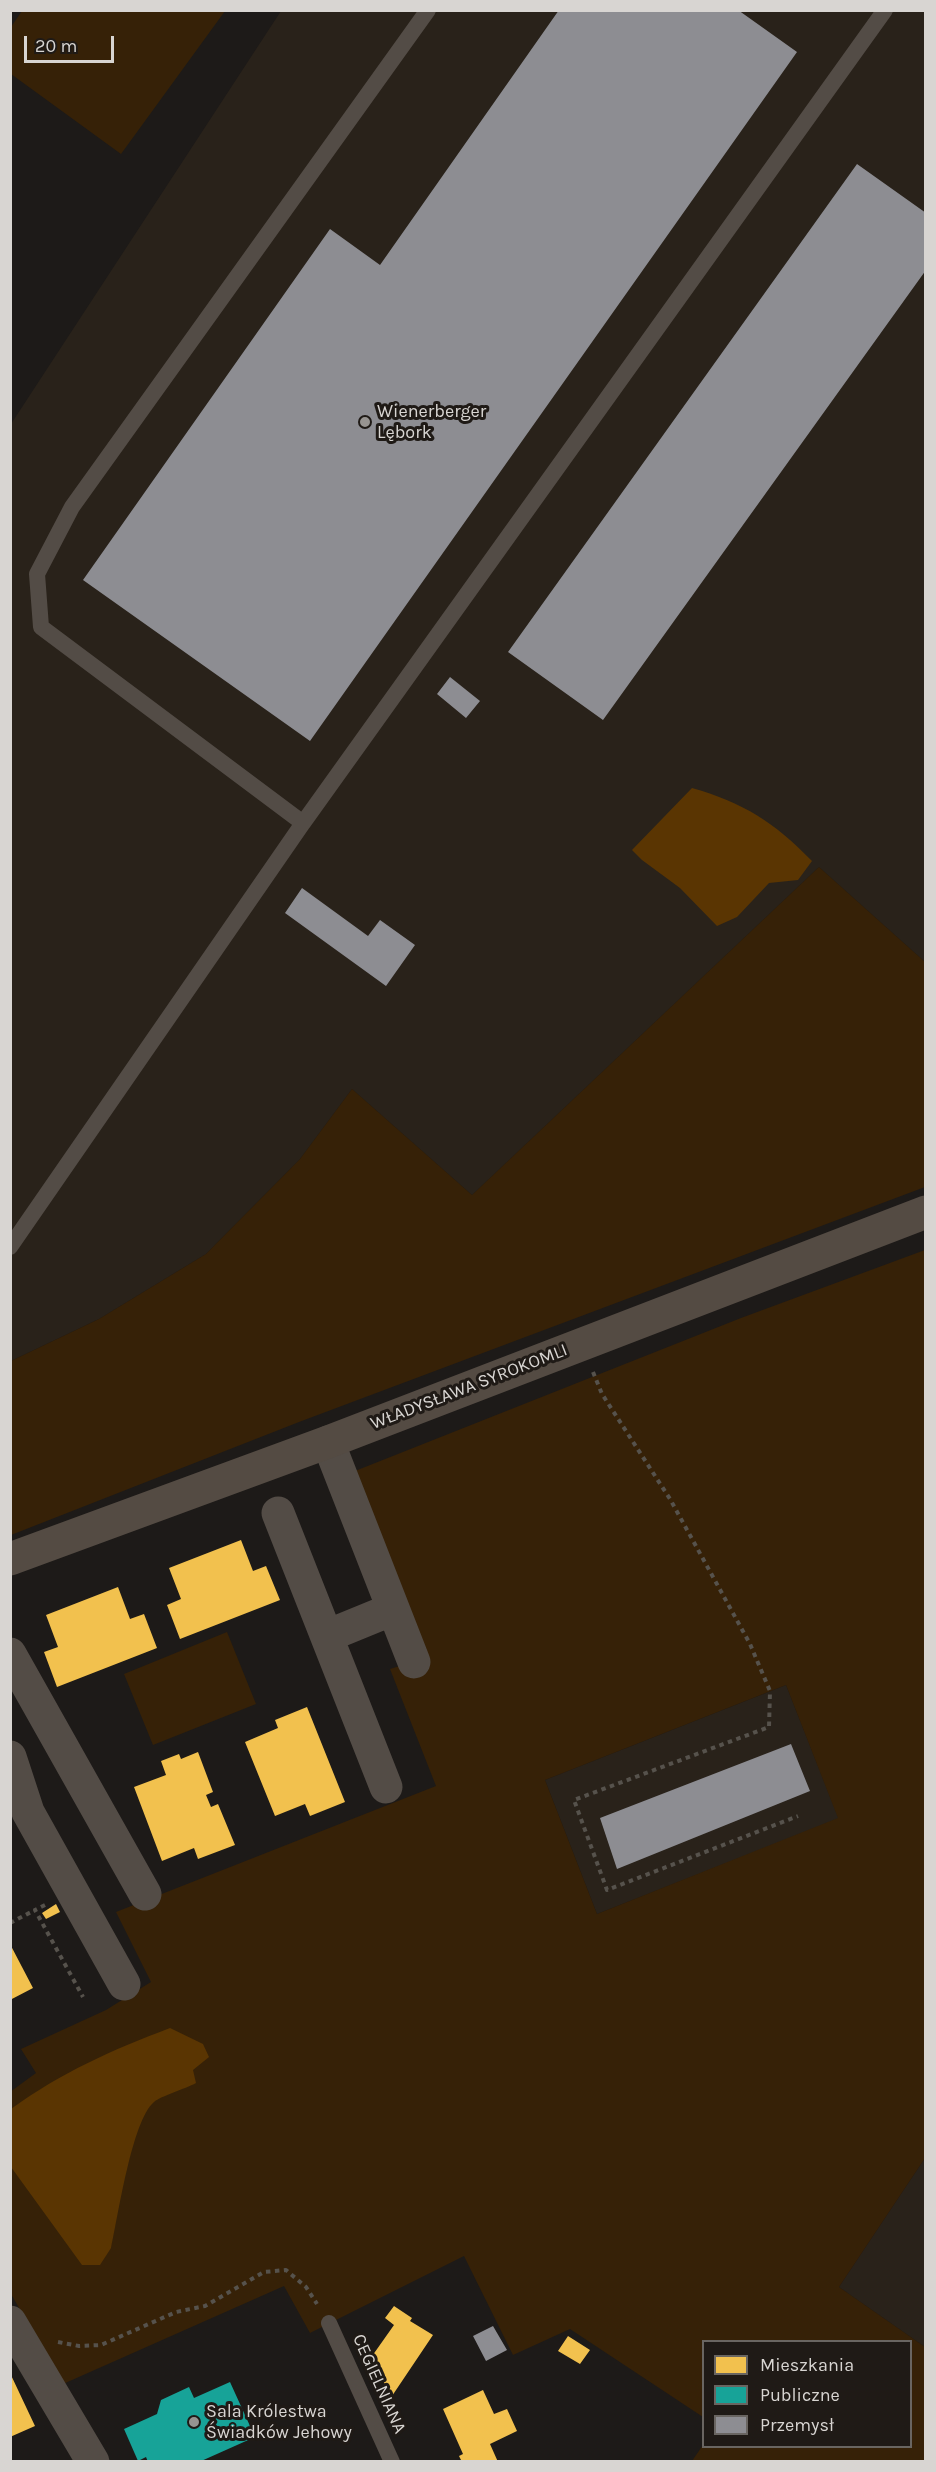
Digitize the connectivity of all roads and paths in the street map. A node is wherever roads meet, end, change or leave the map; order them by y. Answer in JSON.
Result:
{"nodes":[{"id":1,"x":428,"y":10,"type":"edge"},
{"id":2,"x":885,"y":10,"type":"edge"},
{"id":3,"x":303,"y":823,"type":"junction"},
{"id":4,"x":926,"y":1212,"type":"edge"},
{"id":5,"x":10,"y":1247,"type":"edge"},
{"id":6,"x":581,"y":1344,"type":"junction"},
{"id":7,"x":328,"y":1442,"type":"junction"},
{"id":8,"x":278,"y":1513,"type":"dead end"},
{"id":9,"x":10,"y":1559,"type":"edge"},
{"id":10,"x":393,"y":1609,"type":"junction"},
{"id":11,"x":327,"y":1636,"type":"junction"},
{"id":12,"x":10,"y":1654,"type":"edge"},
{"id":13,"x":414,"y":1662,"type":"dead end"},
{"id":14,"x":55,"y":1735,"type":"junction"},
{"id":15,"x":10,"y":1755,"type":"edge"},
{"id":16,"x":386,"y":1787,"type":"dead end"},
{"id":17,"x":798,"y":1816,"type":"dead end"},
{"id":18,"x":145,"y":1894,"type":"dead end"},
{"id":19,"x":49,"y":1903,"type":"dead end"},
{"id":20,"x":35,"y":1910,"type":"junction"},
{"id":21,"x":10,"y":1923,"type":"edge"},
{"id":22,"x":124,"y":1984,"type":"dead end"},
{"id":23,"x":83,"y":1997,"type":"dead end"},
{"id":24,"x":10,"y":2322,"type":"edge"},
{"id":25,"x":329,"y":2323,"type":"joint"},
{"id":26,"x":51,"y":2341,"type":"dead end"},
{"id":27,"x":93,"y":2462,"type":"edge"},
{"id":28,"x":392,"y":2462,"type":"edge"}],
"edges":[{"from":1,"to":3,"type":"lane"},
{"from":2,"to":3,"type":"lane"},
{"from":3,"to":5,"type":"lane"},
{"from":4,"to":6,"type":"street","name":"WŁADYSŁAWA SYROKOMLI"},
{"from":6,"to":7,"type":"street","name":"WŁADYSŁAWA SYROKOMLI"},
{"from":6,"to":17,"type":"path"},
{"from":7,"to":9,"type":"street","name":"WŁADYSŁAWA SYROKOMLI"},
{"from":7,"to":10,"type":"street"},
{"from":8,"to":11,"type":"street"},
{"from":10,"to":11,"type":"street"},
{"from":10,"to":13,"type":"street"},
{"from":11,"to":16,"type":"street"},
{"from":12,"to":14,"type":"street"},
{"from":14,"to":15,"type":"street"},
{"from":14,"to":18,"type":"street"},
{"from":15,"to":22,"type":"street"},
{"from":19,"to":20,"type":"path"},
{"from":20,"to":21,"type":"path"},
{"from":20,"to":23,"type":"path"},
{"from":24,"to":27,"type":"street"},
{"from":25,"to":26,"type":"path"},
{"from":25,"to":28,"type":"lane","name":"CEGIELNIANA"}]}
